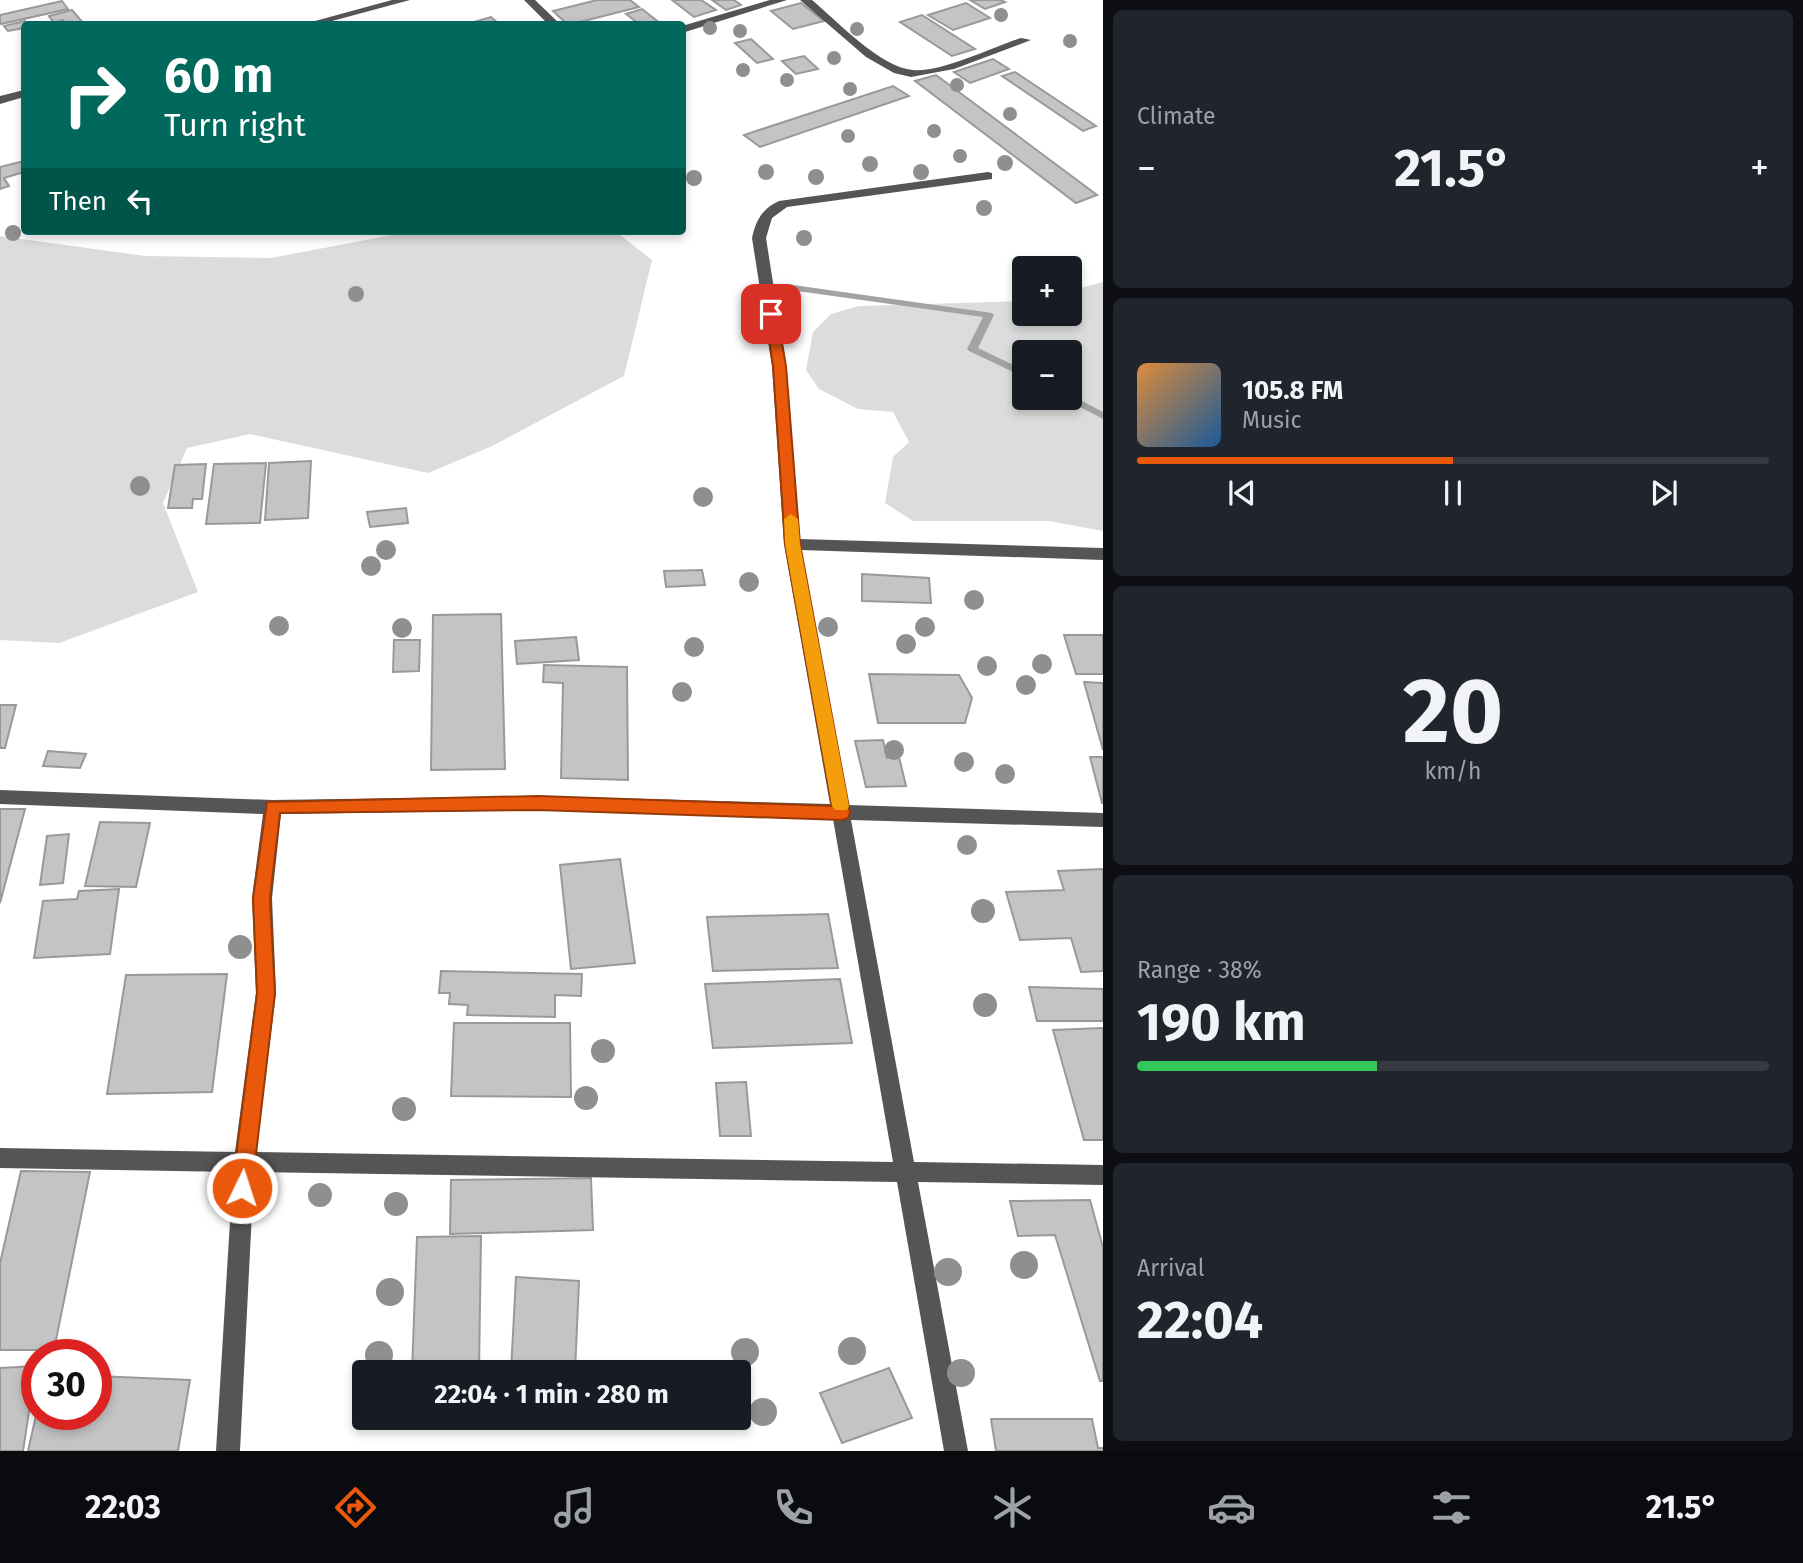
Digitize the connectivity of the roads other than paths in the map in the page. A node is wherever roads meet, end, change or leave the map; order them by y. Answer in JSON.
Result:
{"nodes":[{"id":1,"x":405,"y":0,"type":"edge"},
{"id":2,"x":529,"y":0,"type":"edge"},
{"id":3,"x":782,"y":0,"type":"edge"},
{"id":4,"x":805,"y":0,"type":"edge"},
{"id":5,"x":322,"y":21,"type":"edge"},
{"id":6,"x":551,"y":21,"type":"edge"},
{"id":7,"x":686,"y":29,"type":"edge"},
{"id":8,"x":1025,"y":40,"type":"dead end"},
{"id":9,"x":21,"y":95,"type":"edge"},
{"id":10,"x":0,"y":100,"type":"edge"},
{"id":11,"x":988,"y":176,"type":"dead end"},
{"id":12,"x":792,"y":544,"type":"junction"},
{"id":13,"x":1103,"y":554,"type":"edge"},
{"id":14,"x":0,"y":797,"type":"edge"},
{"id":15,"x":273,"y":807,"type":"junction"},
{"id":16,"x":842,"y":813,"type":"junction"},
{"id":17,"x":1103,"y":820,"type":"edge"},
{"id":18,"x":0,"y":1158,"type":"edge"},
{"id":19,"x":244,"y":1161,"type":"junction"},
{"id":20,"x":906,"y":1171,"type":"junction"},
{"id":21,"x":1103,"y":1175,"type":"edge"},
{"id":22,"x":228,"y":1451,"type":"edge"},
{"id":23,"x":956,"y":1451,"type":"edge"}],
"edges":[{"from":1,"to":5,"type":"street"},
{"from":2,"to":6,"type":"street"},
{"from":3,"to":7,"type":"street"},
{"from":4,"to":8,"type":"street"},
{"from":9,"to":10,"type":"street"},
{"from":11,"to":12,"type":"street"},
{"from":12,"to":13,"type":"street"},
{"from":12,"to":16,"type":"street"},
{"from":14,"to":15,"type":"street"},
{"from":15,"to":16,"type":"street"},
{"from":15,"to":19,"type":"street"},
{"from":16,"to":17,"type":"street"},
{"from":16,"to":20,"type":"street"},
{"from":18,"to":19,"type":"street"},
{"from":19,"to":20,"type":"street"},
{"from":19,"to":22,"type":"street"},
{"from":20,"to":21,"type":"street"},
{"from":20,"to":23,"type":"street"}]}
